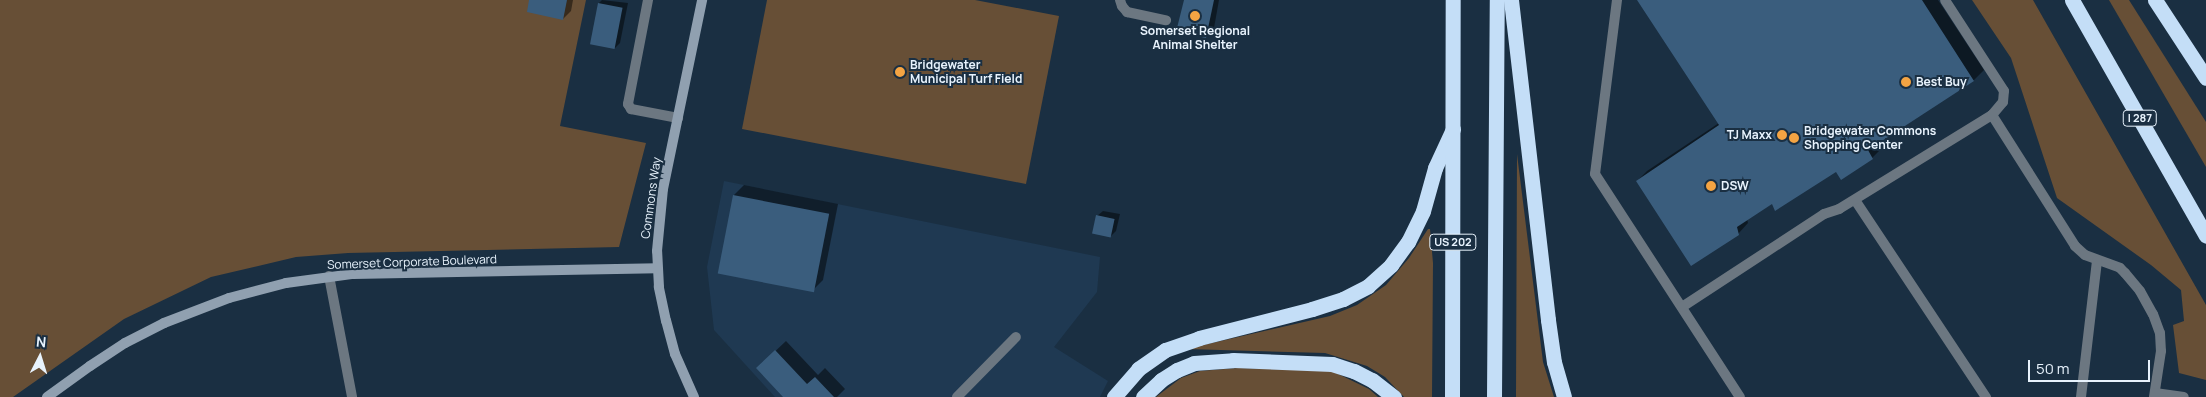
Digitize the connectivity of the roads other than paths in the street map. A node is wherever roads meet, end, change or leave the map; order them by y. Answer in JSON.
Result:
{"nodes":[{"id":1,"x":648,"y":0,"type":"edge"},
{"id":2,"x":702,"y":0,"type":"edge"},
{"id":3,"x":1120,"y":0,"type":"edge"},
{"id":4,"x":1453,"y":0,"type":"edge"},
{"id":5,"x":1497,"y":0,"type":"edge"},
{"id":6,"x":1511,"y":0,"type":"edge"},
{"id":7,"x":1617,"y":0,"type":"edge"},
{"id":8,"x":1945,"y":0,"type":"edge"},
{"id":9,"x":2072,"y":0,"type":"edge"},
{"id":10,"x":2155,"y":0,"type":"edge"},
{"id":11,"x":1166,"y":20,"type":"dead end"},
{"id":12,"x":2206,"y":78,"type":"edge"},
{"id":13,"x":1992,"y":114,"type":"junction"},
{"id":14,"x":678,"y":118,"type":"junction"},
{"id":15,"x":1453,"y":128,"type":"junction"},
{"id":16,"x":1854,"y":200,"type":"junction"},
{"id":17,"x":2206,"y":236,"type":"edge"},
{"id":18,"x":2098,"y":261,"type":"junction"},
{"id":19,"x":657,"y":268,"type":"junction"},
{"id":20,"x":329,"y":276,"type":"junction"},
{"id":21,"x":1682,"y":307,"type":"junction"},
{"id":22,"x":1016,"y":337,"type":"dead end"},
{"id":23,"x":2154,"y":395,"type":"edge"},
{"id":24,"x":48,"y":397,"type":"edge"},
{"id":25,"x":352,"y":397,"type":"edge"},
{"id":26,"x":694,"y":397,"type":"edge"},
{"id":27,"x":957,"y":397,"type":"edge"},
{"id":28,"x":1114,"y":397,"type":"edge"},
{"id":29,"x":1143,"y":397,"type":"edge"},
{"id":30,"x":1394,"y":397,"type":"edge"},
{"id":31,"x":1452,"y":397,"type":"edge"},
{"id":32,"x":1494,"y":397,"type":"edge"},
{"id":33,"x":1564,"y":397,"type":"edge"},
{"id":34,"x":1740,"y":397,"type":"edge"},
{"id":35,"x":1986,"y":397,"type":"edge"},
{"id":36,"x":2081,"y":397,"type":"edge"},
{"id":37,"x":2184,"y":397,"type":"edge"}],
"edges":[{"from":1,"to":14,"type":"lane"},
{"from":2,"to":14,"type":"street","name":"Commons Way"},
{"from":3,"to":11,"type":"lane"},
{"from":4,"to":15,"type":"highway","number":"US 202"},
{"from":5,"to":32,"type":"highway","number":"US 202"},
{"from":6,"to":33,"type":"highway"},
{"from":7,"to":21,"type":"lane"},
{"from":8,"to":13,"type":"lane"},
{"from":9,"to":17,"type":"highway","number":"I 287"},
{"from":10,"to":12,"type":"highway"},
{"from":13,"to":16,"type":"lane"},
{"from":13,"to":18,"type":"lane"},
{"from":14,"to":19,"type":"street","name":"Commons Way"},
{"from":15,"to":28,"type":"highway"},
{"from":15,"to":31,"type":"highway","number":"US 202"},
{"from":16,"to":21,"type":"lane"},
{"from":16,"to":35,"type":"lane"},
{"from":18,"to":23,"type":"lane"},
{"from":18,"to":36,"type":"lane"},
{"from":19,"to":20,"type":"street","name":"Somerset Corporate Boulevard"},
{"from":19,"to":26,"type":"street","name":"Commons Way"},
{"from":20,"to":24,"type":"street","name":"Somerset Corporate Boulevard"},
{"from":20,"to":25,"type":"lane"},
{"from":21,"to":34,"type":"lane"},
{"from":22,"to":27,"type":"lane"},
{"from":23,"to":37,"type":"lane"},
{"from":29,"to":30,"type":"highway"}]}
